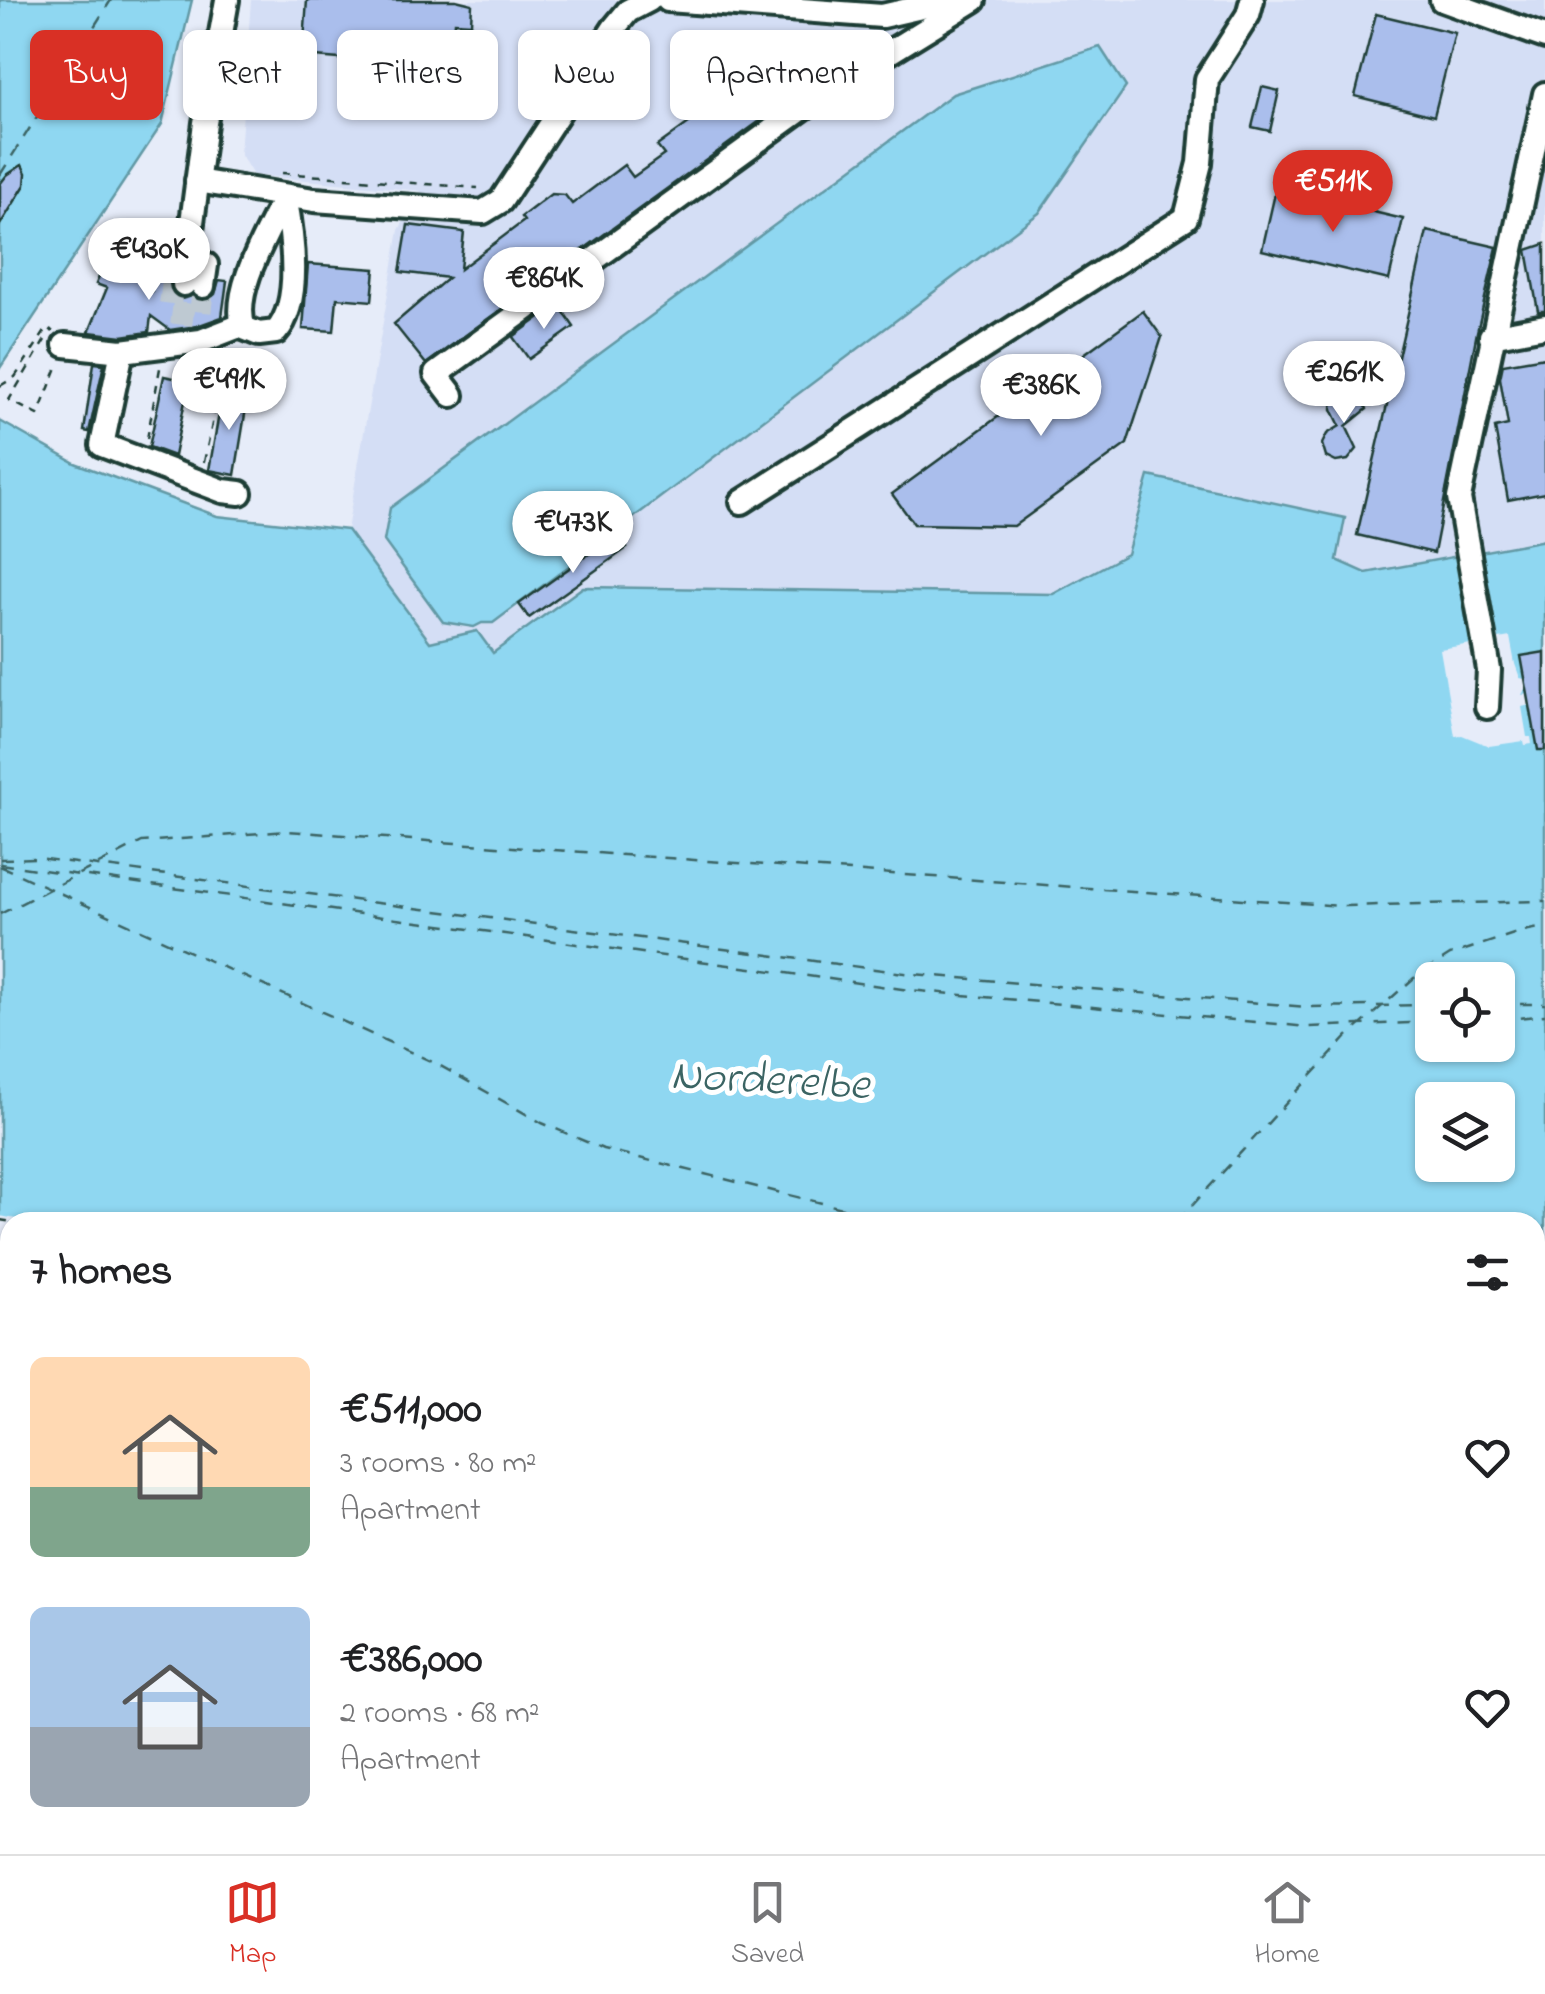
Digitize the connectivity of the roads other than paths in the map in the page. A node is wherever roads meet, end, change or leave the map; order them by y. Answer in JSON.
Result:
{"nodes":[{"id":1,"x":226,"y":0,"type":"edge"},
{"id":2,"x":649,"y":0,"type":"edge"},
{"id":3,"x":668,"y":0,"type":"edge"},
{"id":4,"x":952,"y":0,"type":"edge"},
{"id":5,"x":974,"y":0,"type":"edge"},
{"id":6,"x":1252,"y":0,"type":"edge"},
{"id":7,"x":1442,"y":0,"type":"edge"},
{"id":8,"x":1545,"y":37,"type":"edge"},
{"id":9,"x":1545,"y":94,"type":"edge"},
{"id":10,"x":197,"y":181,"type":"junction"},
{"id":11,"x":283,"y":185,"type":"junction"},
{"id":12,"x":182,"y":286,"type":"tunnel mouth"},
{"id":13,"x":1545,"y":326,"type":"edge"},
{"id":14,"x":236,"y":328,"type":"junction"},
{"id":15,"x":1491,"y":336,"type":"junction"},
{"id":16,"x":58,"y":338,"type":"road end"},
{"id":17,"x":122,"y":351,"type":"junction"},
{"id":18,"x":452,"y":395,"type":"dead end"},
{"id":19,"x":240,"y":493,"type":"dead end"},
{"id":20,"x":742,"y":502,"type":"dead end"},
{"id":21,"x":1487,"y":707,"type":"dead end"}],
"edges":[{"from":1,"to":10,"type":"street"},
{"from":2,"to":11,"type":"street"},
{"from":3,"to":4,"type":"street"},
{"from":5,"to":18,"type":"street"},
{"from":6,"to":20,"type":"street"},
{"from":7,"to":8,"type":"street"},
{"from":9,"to":15,"type":"street"},
{"from":10,"to":11,"type":"street"},
{"from":10,"to":12,"type":"street"},
{"from":11,"to":14,"type":"street"},
{"from":11,"to":14,"type":"street"},
{"from":13,"to":15,"type":"street"},
{"from":14,"to":17,"type":"street"},
{"from":15,"to":21,"type":"street"},
{"from":16,"to":17,"type":"street"},
{"from":17,"to":19,"type":"street"}]}
